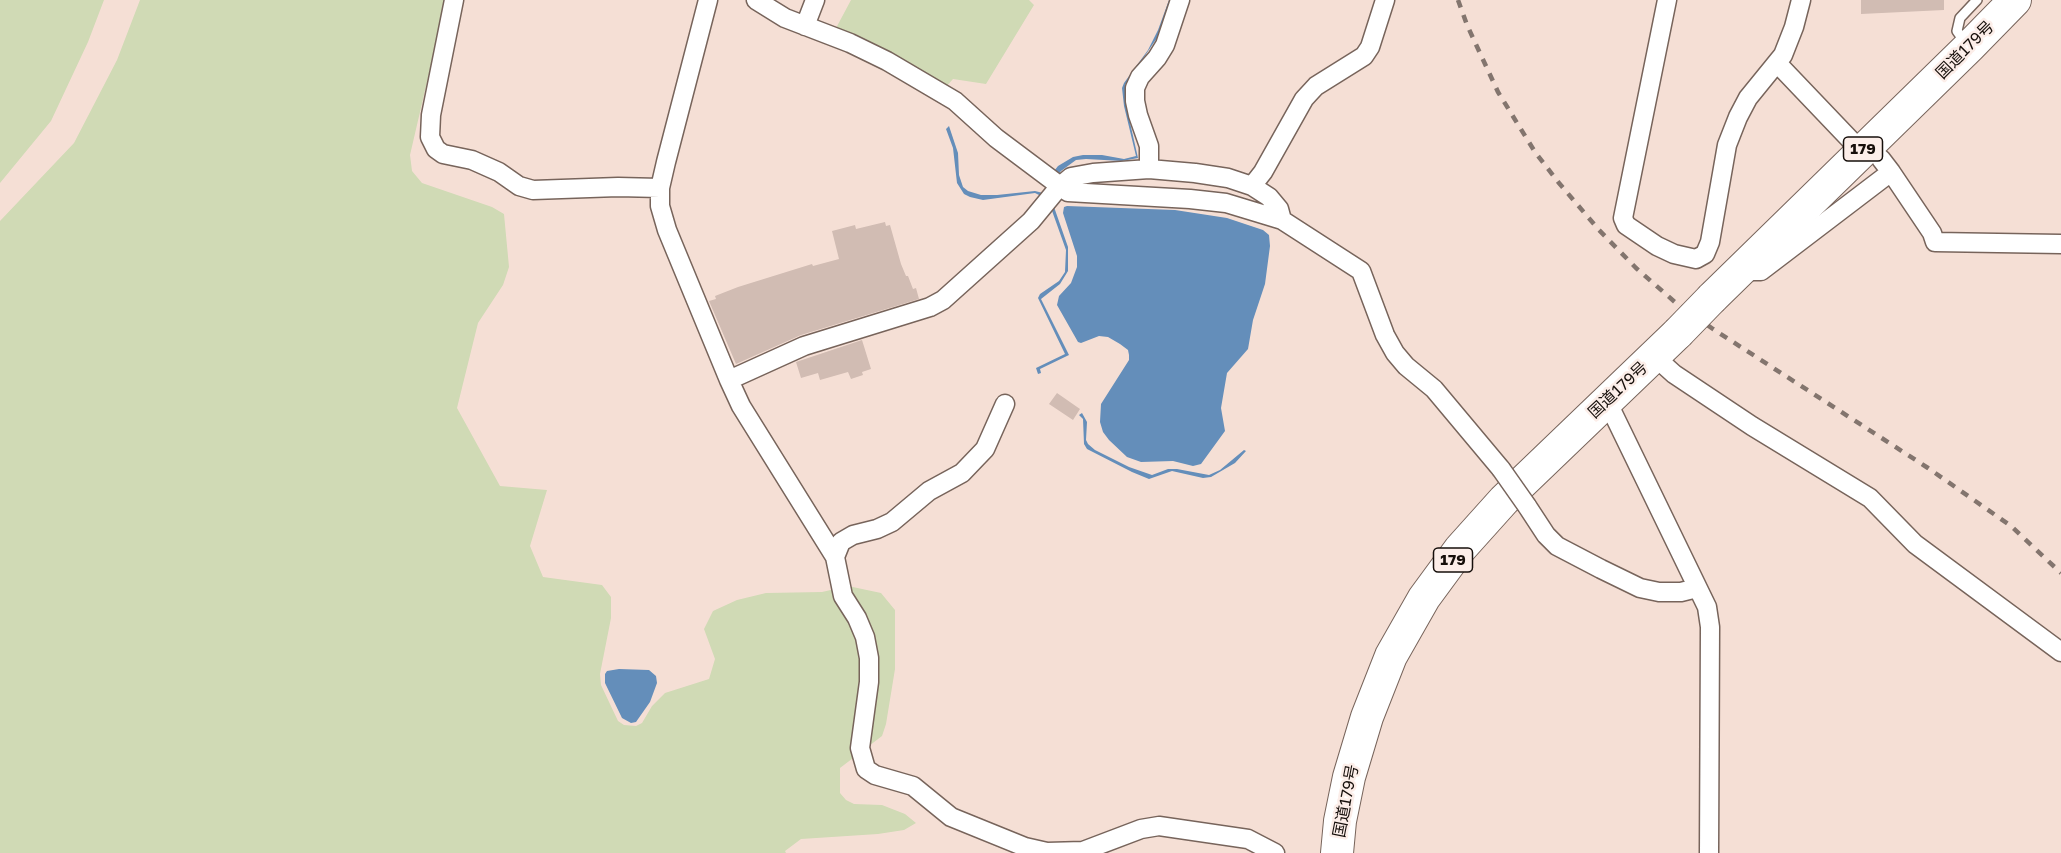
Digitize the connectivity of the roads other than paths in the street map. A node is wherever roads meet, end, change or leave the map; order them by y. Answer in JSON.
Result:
{"nodes":[{"id":1,"x":454,"y":0,"type":"edge"},
{"id":2,"x":708,"y":0,"type":"edge"},
{"id":3,"x":756,"y":0,"type":"edge"},
{"id":4,"x":815,"y":0,"type":"edge"},
{"id":5,"x":1180,"y":0,"type":"edge"},
{"id":6,"x":1385,"y":0,"type":"edge"},
{"id":7,"x":1667,"y":0,"type":"edge"},
{"id":8,"x":1801,"y":0,"type":"edge"},
{"id":9,"x":1977,"y":0,"type":"edge"},
{"id":10,"x":2015,"y":0,"type":"edge"},
{"id":11,"x":805,"y":26,"type":"junction"},
{"id":12,"x":1969,"y":47,"type":"junction"},
{"id":13,"x":1780,"y":59,"type":"junction"},
{"id":14,"x":1872,"y":154,"type":"junction"},
{"id":15,"x":1149,"y":169,"type":"junction"},
{"id":16,"x":1252,"y":186,"type":"junction"},
{"id":17,"x":1059,"y":187,"type":"junction"},
{"id":18,"x":660,"y":188,"type":"junction"},
{"id":19,"x":1282,"y":220,"type":"junction"},
{"id":20,"x":2061,"y":244,"type":"edge"},
{"id":21,"x":1654,"y":356,"type":"junction"},
{"id":22,"x":729,"y":380,"type":"junction"},
{"id":23,"x":1607,"y":400,"type":"junction"},
{"id":24,"x":1005,"y":404,"type":"dead end"},
{"id":25,"x":834,"y":557,"type":"junction"},
{"id":26,"x":1697,"y":588,"type":"junction"},
{"id":27,"x":2061,"y":652,"type":"edge"},
{"id":28,"x":1275,"y":853,"type":"edge"},
{"id":29,"x":1337,"y":853,"type":"edge"},
{"id":30,"x":1709,"y":853,"type":"edge"}],
"edges":[{"from":1,"to":18,"type":"street"},
{"from":2,"to":18,"type":"street"},
{"from":3,"to":11,"type":"street"},
{"from":4,"to":11,"type":"street"},
{"from":5,"to":15,"type":"street"},
{"from":6,"to":16,"type":"street"},
{"from":7,"to":13,"type":"street"},
{"from":8,"to":13,"type":"street"},
{"from":9,"to":12,"type":"lane"},
{"from":10,"to":12,"type":"highway","name":"国道179号","number":"179"},
{"from":11,"to":17,"type":"street"},
{"from":12,"to":14,"type":"highway","name":"国道179号","number":"179"},
{"from":13,"to":14,"type":"street"},
{"from":14,"to":20,"type":"street"},
{"from":14,"to":21,"type":"highway","name":"国道179号","number":"179","bridge":true},
{"from":15,"to":16,"type":"street"},
{"from":15,"to":17,"type":"street"},
{"from":16,"to":19,"type":"street"},
{"from":17,"to":19,"type":"street"},
{"from":17,"to":22,"type":"street"},
{"from":18,"to":22,"type":"street"},
{"from":19,"to":26,"type":"street","bridge":true},
{"from":21,"to":23,"type":"highway","name":"国道179号","number":"179"},
{"from":21,"to":27,"type":"street"},
{"from":22,"to":25,"type":"street"},
{"from":23,"to":26,"type":"street"},
{"from":23,"to":29,"type":"highway","name":"国道179号","number":"179"},
{"from":24,"to":25,"type":"street"},
{"from":25,"to":28,"type":"street"},
{"from":26,"to":30,"type":"street"}]}
